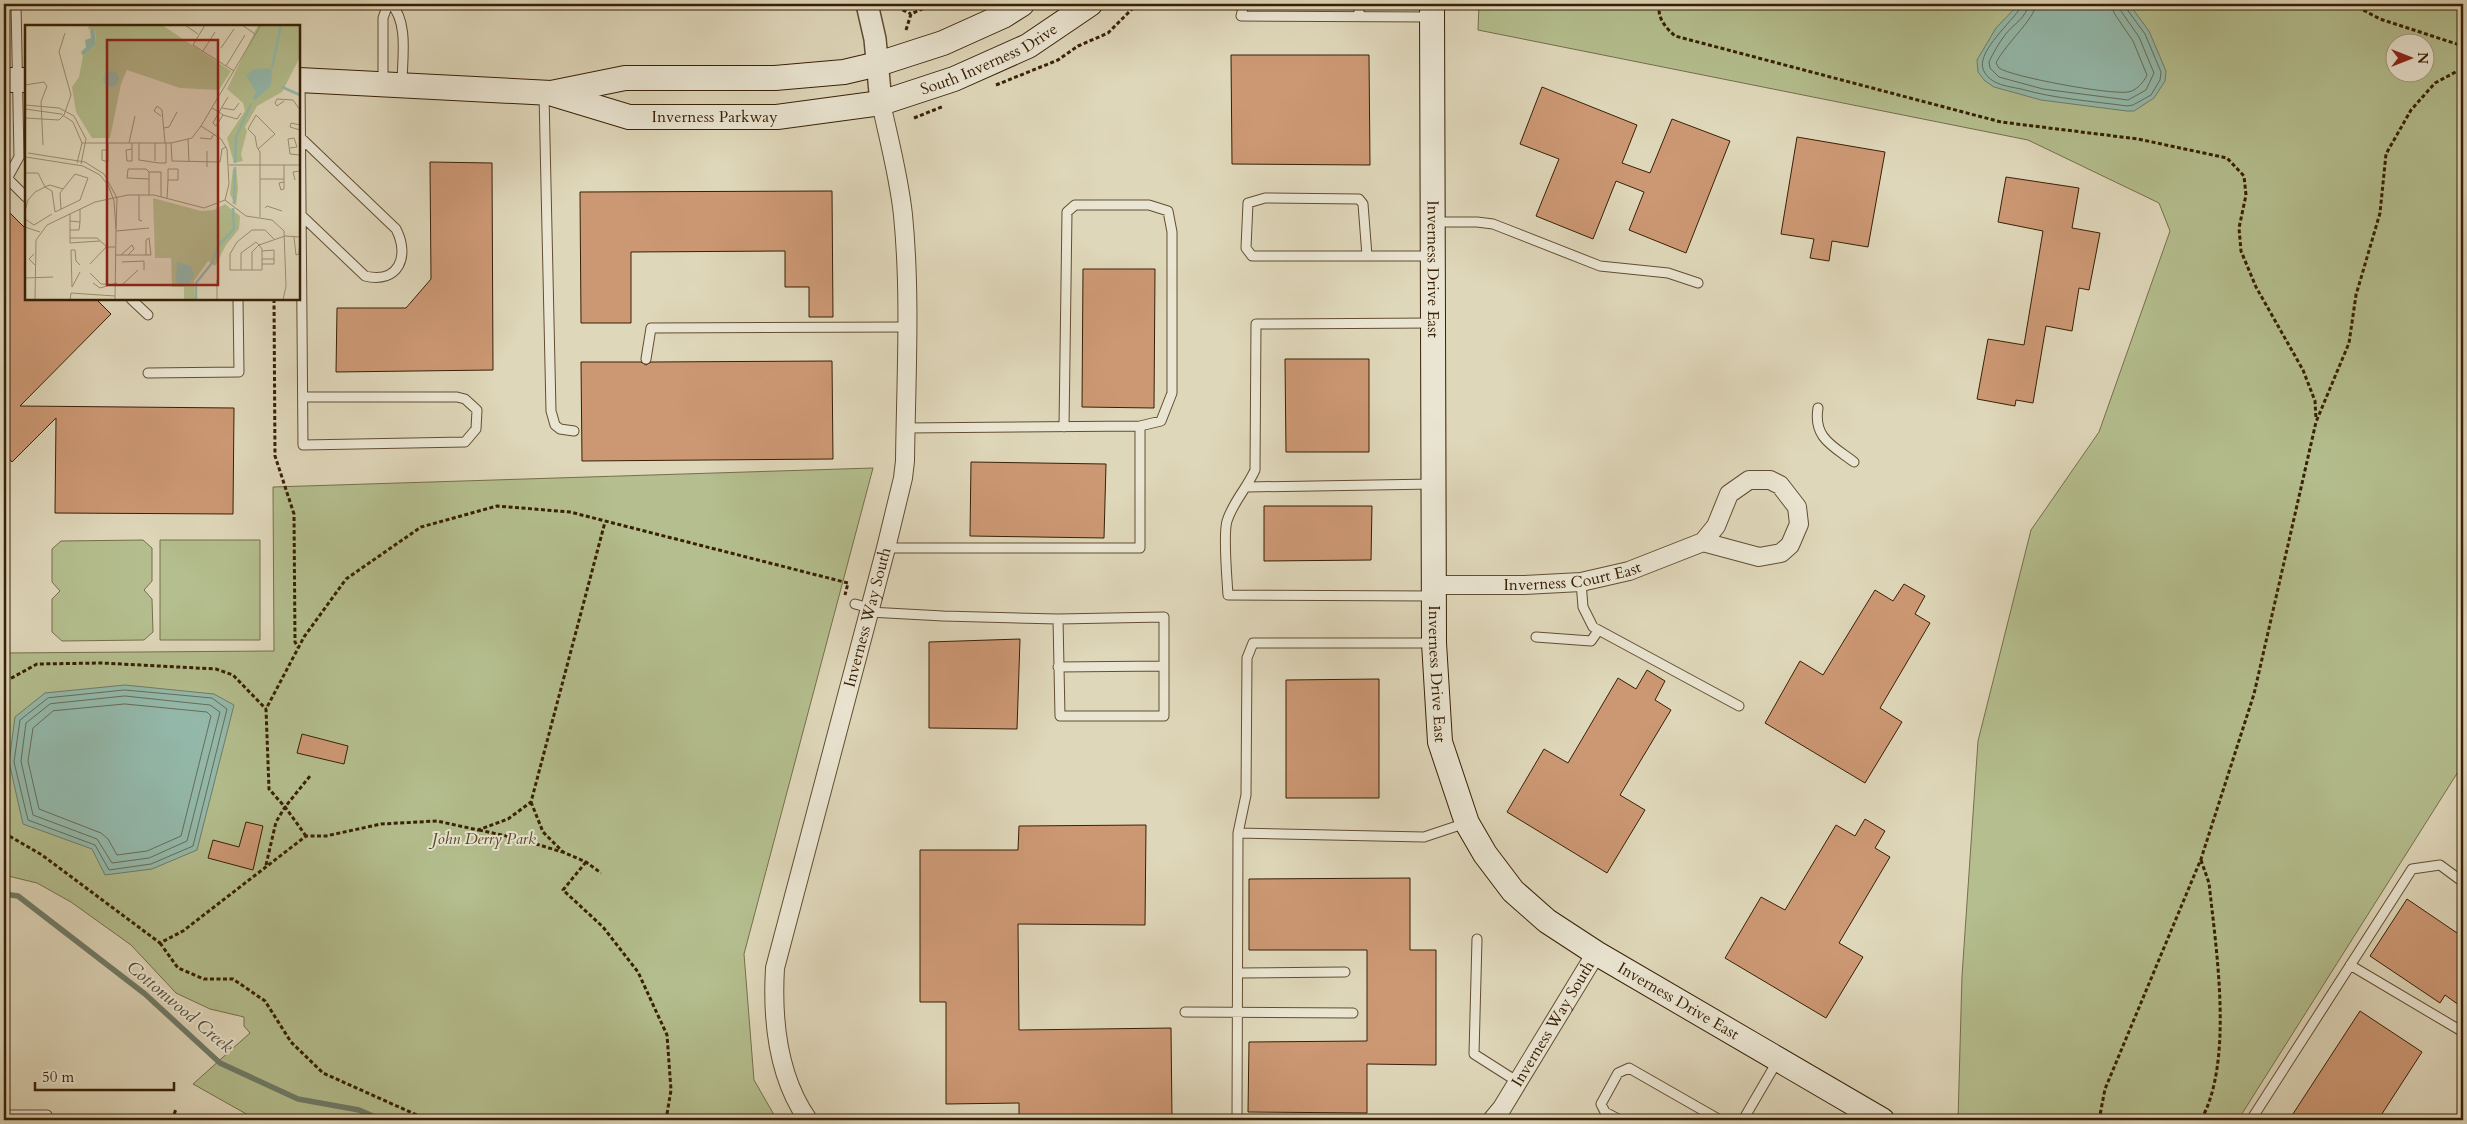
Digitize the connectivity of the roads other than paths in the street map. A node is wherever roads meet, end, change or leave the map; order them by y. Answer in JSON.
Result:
{"nodes":[{"id":1,"x":16,"y":4,"type":"edge"},
{"id":2,"x":389,"y":4,"type":"edge"},
{"id":3,"x":867,"y":4,"type":"edge"},
{"id":4,"x":1022,"y":4,"type":"edge"},
{"id":5,"x":1090,"y":4,"type":"edge"},
{"id":6,"x":1244,"y":4,"type":"edge"},
{"id":7,"x":1359,"y":4,"type":"edge"},
{"id":8,"x":1432,"y":11,"type":"edge"},
{"id":9,"x":1359,"y":16,"type":"junction"},
{"id":10,"x":878,"y":64,"type":"junction"},
{"id":11,"x":16,"y":80,"type":"edge"},
{"id":12,"x":300,"y":80,"type":"edge"},
{"id":13,"x":393,"y":86,"type":"junction"},
{"id":14,"x":548,"y":93,"type":"junction"},
{"id":15,"x":881,"y":103,"type":"junction"},
{"id":16,"x":301,"y":138,"type":"junction"},
{"id":17,"x":4,"y":170,"type":"edge"},
{"id":18,"x":6,"y":182,"type":"edge"},
{"id":19,"x":25,"y":196,"type":"edge"},
{"id":20,"x":302,"y":215,"type":"junction"},
{"id":21,"x":1432,"y":222,"type":"junction"},
{"id":22,"x":1367,"y":256,"type":"junction"},
{"id":23,"x":1432,"y":256,"type":"junction"},
{"id":24,"x":1698,"y":283,"type":"dead end"},
{"id":25,"x":132,"y":300,"type":"edge"},
{"id":26,"x":238,"y":300,"type":"edge"},
{"id":27,"x":148,"y":315,"type":"dead end"},
{"id":28,"x":1432,"y":323,"type":"junction"},
{"id":29,"x":907,"y":327,"type":"junction"},
{"id":30,"x":646,"y":359,"type":"dead end"},
{"id":31,"x":148,"y":373,"type":"dead end"},
{"id":32,"x":303,"y":397,"type":"junction"},
{"id":33,"x":1818,"y":408,"type":"dead end"},
{"id":34,"x":1140,"y":426,"type":"junction"},
{"id":35,"x":1064,"y":427,"type":"junction"},
{"id":36,"x":906,"y":428,"type":"junction"},
{"id":37,"x":574,"y":431,"type":"dead end"},
{"id":38,"x":1854,"y":462,"type":"dead end"},
{"id":39,"x":1434,"y":484,"type":"junction"},
{"id":40,"x":1248,"y":487,"type":"junction"},
{"id":41,"x":1703,"y":542,"type":"junction"},
{"id":42,"x":886,"y":548,"type":"junction"},
{"id":43,"x":1581,"y":582,"type":"junction"},
{"id":44,"x":1434,"y":591,"type":"junction"},
{"id":45,"x":865,"y":608,"type":"junction"},
{"id":46,"x":1058,"y":619,"type":"junction"},
{"id":47,"x":1598,"y":631,"type":"junction"},
{"id":48,"x":1536,"y":637,"type":"dead end"},
{"id":49,"x":1434,"y":643,"type":"junction"},
{"id":50,"x":1058,"y":666,"type":"junction"},
{"id":51,"x":1164,"y":666,"type":"junction"},
{"id":52,"x":1739,"y":706,"type":"dead end"},
{"id":53,"x":1467,"y":823,"type":"junction"},
{"id":54,"x":1238,"y":833,"type":"junction"},
{"id":55,"x":2463,"y":882,"type":"edge"},
{"id":56,"x":1477,"y":939,"type":"dead end"},
{"id":57,"x":1596,"y":954,"type":"junction"},
{"id":58,"x":2350,"y":965,"type":"junction"},
{"id":59,"x":1345,"y":972,"type":"dead end"},
{"id":60,"x":1238,"y":973,"type":"junction"},
{"id":61,"x":1185,"y":1012,"type":"dead end"},
{"id":62,"x":1238,"y":1012,"type":"junction"},
{"id":63,"x":1353,"y":1013,"type":"dead end"},
{"id":64,"x":2463,"y":1032,"type":"edge"},
{"id":65,"x":1778,"y":1060,"type":"junction"},
{"id":66,"x":1518,"y":1082,"type":"junction"},
{"id":67,"x":4,"y":1115,"type":"edge"},
{"id":68,"x":48,"y":1115,"type":"dead end"},
{"id":69,"x":808,"y":1120,"type":"edge"},
{"id":70,"x":1237,"y":1120,"type":"edge"},
{"id":71,"x":1492,"y":1120,"type":"edge"},
{"id":72,"x":1620,"y":1120,"type":"edge"},
{"id":73,"x":1720,"y":1120,"type":"edge"},
{"id":74,"x":1743,"y":1120,"type":"edge"},
{"id":75,"x":1882,"y":1120,"type":"edge"},
{"id":76,"x":2251,"y":1120,"type":"edge"}],
"edges":[{"from":1,"to":11,"type":"lane"},
{"from":2,"to":13,"type":"lane"},
{"from":2,"to":13,"type":"lane"},
{"from":3,"to":10,"type":"street"},
{"from":4,"to":10,"type":"main road","name":"Inverness Parkway"},
{"from":5,"to":15,"type":"main road","name":"South Inverness Drive"},
{"from":6,"to":9,"type":"lane"},
{"from":7,"to":9,"type":"lane"},
{"from":8,"to":9,"type":"lane"},
{"from":8,"to":21,"type":"main road","name":"Inverness Drive East"},
{"from":10,"to":14,"type":"main road","name":"Inverness Parkway"},
{"from":10,"to":15,"type":"street"},
{"from":11,"to":18,"type":"lane"},
{"from":12,"to":13,"type":"main road","name":"Inverness Parkway"},
{"from":12,"to":16,"type":"lane"},
{"from":13,"to":14,"type":"main road","name":"Inverness Parkway"},
{"from":14,"to":15,"type":"main road","name":"Inverness Parkway"},
{"from":14,"to":37,"type":"lane"},
{"from":15,"to":29,"type":"street","name":"Inverness Way South"},
{"from":16,"to":20,"type":"lane"},
{"from":16,"to":20,"type":"lane"},
{"from":17,"to":18,"type":"lane"},
{"from":18,"to":19,"type":"lane"},
{"from":20,"to":32,"type":"lane"},
{"from":21,"to":23,"type":"main road","name":"Inverness Drive East"},
{"from":21,"to":24,"type":"lane"},
{"from":22,"to":22,"type":"lane"},
{"from":22,"to":23,"type":"lane"},
{"from":23,"to":28,"type":"main road","name":"Inverness Drive East"},
{"from":25,"to":27,"type":"lane"},
{"from":26,"to":31,"type":"lane"},
{"from":28,"to":39,"type":"main road","name":"Inverness Drive East"},
{"from":28,"to":40,"type":"lane"},
{"from":29,"to":30,"type":"lane"},
{"from":29,"to":36,"type":"street","name":"Inverness Way South"},
{"from":32,"to":32,"type":"lane"},
{"from":33,"to":38,"type":"lane"},
{"from":34,"to":35,"type":"lane"},
{"from":34,"to":35,"type":"lane"},
{"from":34,"to":42,"type":"lane"},
{"from":35,"to":36,"type":"lane"},
{"from":36,"to":42,"type":"street","name":"Inverness Way South"},
{"from":39,"to":40,"type":"lane"},
{"from":39,"to":44,"type":"main road","name":"Inverness Drive East"},
{"from":40,"to":44,"type":"lane"},
{"from":41,"to":41,"type":"street"},
{"from":41,"to":43,"type":"street","name":"Inverness Court East"},
{"from":42,"to":45,"type":"street","name":"Inverness Way South"},
{"from":43,"to":44,"type":"street","name":"Inverness Court East"},
{"from":43,"to":47,"type":"lane"},
{"from":44,"to":49,"type":"main road","name":"Inverness Drive East"},
{"from":45,"to":46,"type":"lane"},
{"from":45,"to":69,"type":"street","name":"Inverness Way South"},
{"from":46,"to":50,"type":"lane"},
{"from":46,"to":51,"type":"lane"},
{"from":47,"to":48,"type":"lane"},
{"from":47,"to":52,"type":"lane"},
{"from":49,"to":53,"type":"main road","name":"Inverness Drive East"},
{"from":49,"to":54,"type":"lane"},
{"from":50,"to":51,"type":"lane"},
{"from":50,"to":51,"type":"lane"},
{"from":53,"to":54,"type":"lane"},
{"from":53,"to":57,"type":"main road","name":"Inverness Drive East"},
{"from":54,"to":60,"type":"lane"},
{"from":55,"to":58,"type":"lane"},
{"from":56,"to":66,"type":"lane"},
{"from":57,"to":65,"type":"main road","name":"Inverness Drive East"},
{"from":57,"to":66,"type":"street","name":"Inverness Way South"},
{"from":58,"to":64,"type":"lane"},
{"from":58,"to":76,"type":"lane"},
{"from":59,"to":60,"type":"lane"},
{"from":60,"to":62,"type":"lane"},
{"from":61,"to":62,"type":"lane"},
{"from":62,"to":63,"type":"lane"},
{"from":62,"to":70,"type":"lane"},
{"from":65,"to":74,"type":"lane"},
{"from":65,"to":75,"type":"main road","name":"Inverness Drive East"},
{"from":66,"to":71,"type":"street","name":"Inverness Way South"},
{"from":67,"to":68,"type":"lane"},
{"from":72,"to":73,"type":"lane"}]}
